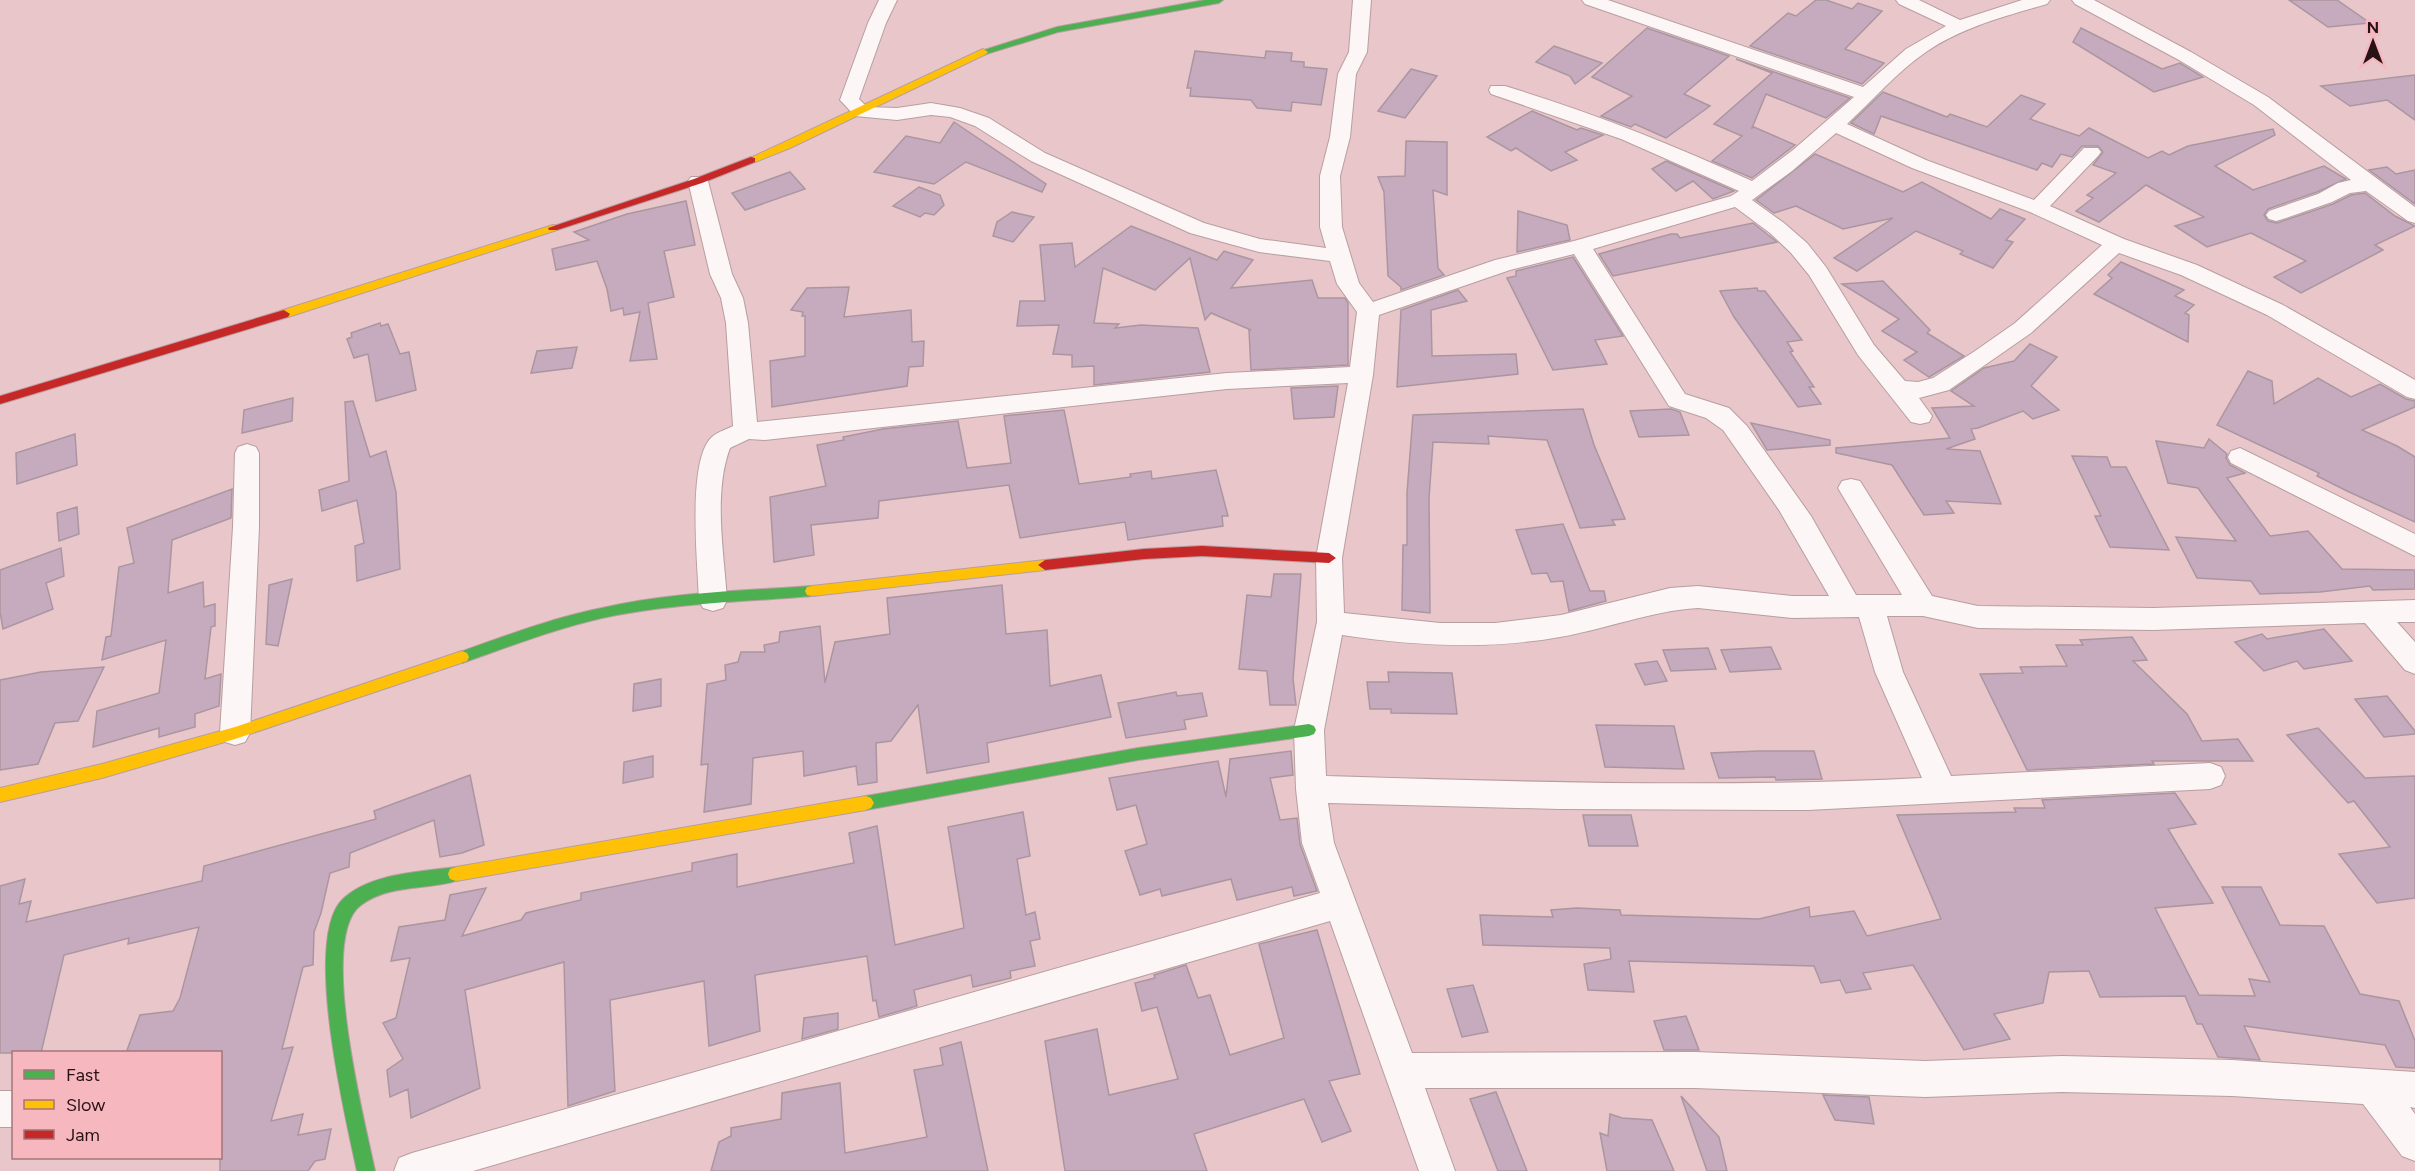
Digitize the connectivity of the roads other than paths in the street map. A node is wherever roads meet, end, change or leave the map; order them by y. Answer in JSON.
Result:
{"nodes":[{"id":1,"x":888,"y":0,"type":"edge"},
{"id":2,"x":1219,"y":0,"type":"edge"},
{"id":3,"x":1362,"y":0,"type":"edge"},
{"id":4,"x":1591,"y":0,"type":"edge"},
{"id":5,"x":1905,"y":0,"type":"edge"},
{"id":6,"x":2041,"y":0,"type":"edge"},
{"id":7,"x":2081,"y":0,"type":"edge"},
{"id":8,"x":1959,"y":26,"type":"junction"},
{"id":9,"x":1498,"y":90,"type":"dead end"},
{"id":10,"x":1866,"y":95,"type":"junction"},
{"id":11,"x":862,"y":112,"type":"junction"},
{"id":12,"x":1834,"y":125,"type":"junction"},
{"id":13,"x":2091,"y":152,"type":"dead end"},
{"id":14,"x":698,"y":181,"type":"junction"},
{"id":15,"x":2370,"y":185,"type":"junction"},
{"id":16,"x":1746,"y":195,"type":"junction"},
{"id":17,"x":2037,"y":208,"type":"junction"},
{"id":18,"x":2276,"y":215,"type":"dead end"},
{"id":19,"x":2415,"y":218,"type":"edge"},
{"id":20,"x":2116,"y":244,"type":"junction"},
{"id":21,"x":1580,"y":246,"type":"junction"},
{"id":22,"x":1340,"y":256,"type":"junction"},
{"id":23,"x":1368,"y":311,"type":"junction"},
{"id":24,"x":1361,"y":375,"type":"junction"},
{"id":25,"x":1896,"y":389,"type":"junction"},
{"id":26,"x":2415,"y":391,"type":"edge"},
{"id":27,"x":0,"y":400,"type":"edge"},
{"id":28,"x":1920,"y":416,"type":"dead end"},
{"id":29,"x":746,"y":430,"type":"junction"},
{"id":30,"x":247,"y":453,"type":"dead end"},
{"id":31,"x":2240,"y":458,"type":"dead end"},
{"id":32,"x":1851,"y":488,"type":"dead end"},
{"id":33,"x":2415,"y":546,"type":"edge"},
{"id":34,"x":1329,"y":558,"type":"junction"},
{"id":35,"x":713,"y":600,"type":"junction"},
{"id":36,"x":1923,"y":605,"type":"junction"},
{"id":37,"x":1859,"y":606,"type":"junction"},
{"id":38,"x":2371,"y":611,"type":"junction"},
{"id":39,"x":2415,"y":611,"type":"edge"},
{"id":40,"x":1331,"y":622,"type":"junction"},
{"id":41,"x":2415,"y":662,"type":"edge"},
{"id":42,"x":1309,"y":730,"type":"junction"},
{"id":43,"x":235,"y":733,"type":"junction"},
{"id":44,"x":2210,"y":776,"type":"dead end"},
{"id":45,"x":1311,"y":789,"type":"junction"},
{"id":46,"x":1943,"y":791,"type":"junction"},
{"id":47,"x":0,"y":795,"type":"edge"},
{"id":48,"x":1339,"y":903,"type":"junction"},
{"id":49,"x":1402,"y":1071,"type":"junction"},
{"id":50,"x":2373,"y":1088,"type":"junction"},
{"id":51,"x":2415,"y":1090,"type":"edge"},
{"id":52,"x":2415,"y":1143,"type":"edge"},
{"id":53,"x":366,"y":1171,"type":"edge"},
{"id":54,"x":412,"y":1171,"type":"edge"},
{"id":55,"x":1437,"y":1171,"type":"edge"}],
"edges":[{"from":1,"to":11,"type":"street"},
{"from":2,"to":11,"type":"street"},
{"from":3,"to":22,"type":"street"},
{"from":4,"to":10,"type":"street"},
{"from":5,"to":8,"type":"street"},
{"from":6,"to":8,"type":"street"},
{"from":7,"to":15,"type":"street"},
{"from":8,"to":10,"type":"street"},
{"from":9,"to":16,"type":"street"},
{"from":10,"to":12,"type":"street"},
{"from":11,"to":14,"type":"street"},
{"from":11,"to":22,"type":"street"},
{"from":12,"to":16,"type":"street"},
{"from":12,"to":17,"type":"street"},
{"from":13,"to":17,"type":"street"},
{"from":14,"to":27,"type":"street"},
{"from":14,"to":29,"type":"street"},
{"from":15,"to":18,"type":"street"},
{"from":15,"to":19,"type":"street"},
{"from":16,"to":21,"type":"street"},
{"from":16,"to":25,"type":"street"},
{"from":17,"to":20,"type":"street"},
{"from":20,"to":25,"type":"street"},
{"from":20,"to":26,"type":"street"},
{"from":21,"to":23,"type":"street"},
{"from":21,"to":37,"type":"street"},
{"from":22,"to":23,"type":"street"},
{"from":23,"to":24,"type":"street"},
{"from":24,"to":29,"type":"street"},
{"from":24,"to":34,"type":"street"},
{"from":25,"to":28,"type":"street"},
{"from":29,"to":35,"type":"street"},
{"from":30,"to":43,"type":"street"},
{"from":31,"to":33,"type":"street"},
{"from":32,"to":36,"type":"street"},
{"from":34,"to":35,"type":"street"},
{"from":34,"to":40,"type":"street"},
{"from":35,"to":43,"type":"street"},
{"from":36,"to":37,"type":"street"},
{"from":36,"to":38,"type":"street"},
{"from":37,"to":40,"type":"street"},
{"from":37,"to":46,"type":"street"},
{"from":38,"to":39,"type":"street"},
{"from":38,"to":41,"type":"street"},
{"from":40,"to":42,"type":"street"},
{"from":42,"to":45,"type":"street"},
{"from":42,"to":53,"type":"street"},
{"from":43,"to":47,"type":"street"},
{"from":44,"to":46,"type":"street"},
{"from":45,"to":46,"type":"street"},
{"from":45,"to":48,"type":"street"},
{"from":48,"to":49,"type":"street"},
{"from":48,"to":54,"type":"street"},
{"from":49,"to":50,"type":"street"},
{"from":49,"to":55,"type":"street"},
{"from":50,"to":51,"type":"street"},
{"from":50,"to":52,"type":"street"}]}
